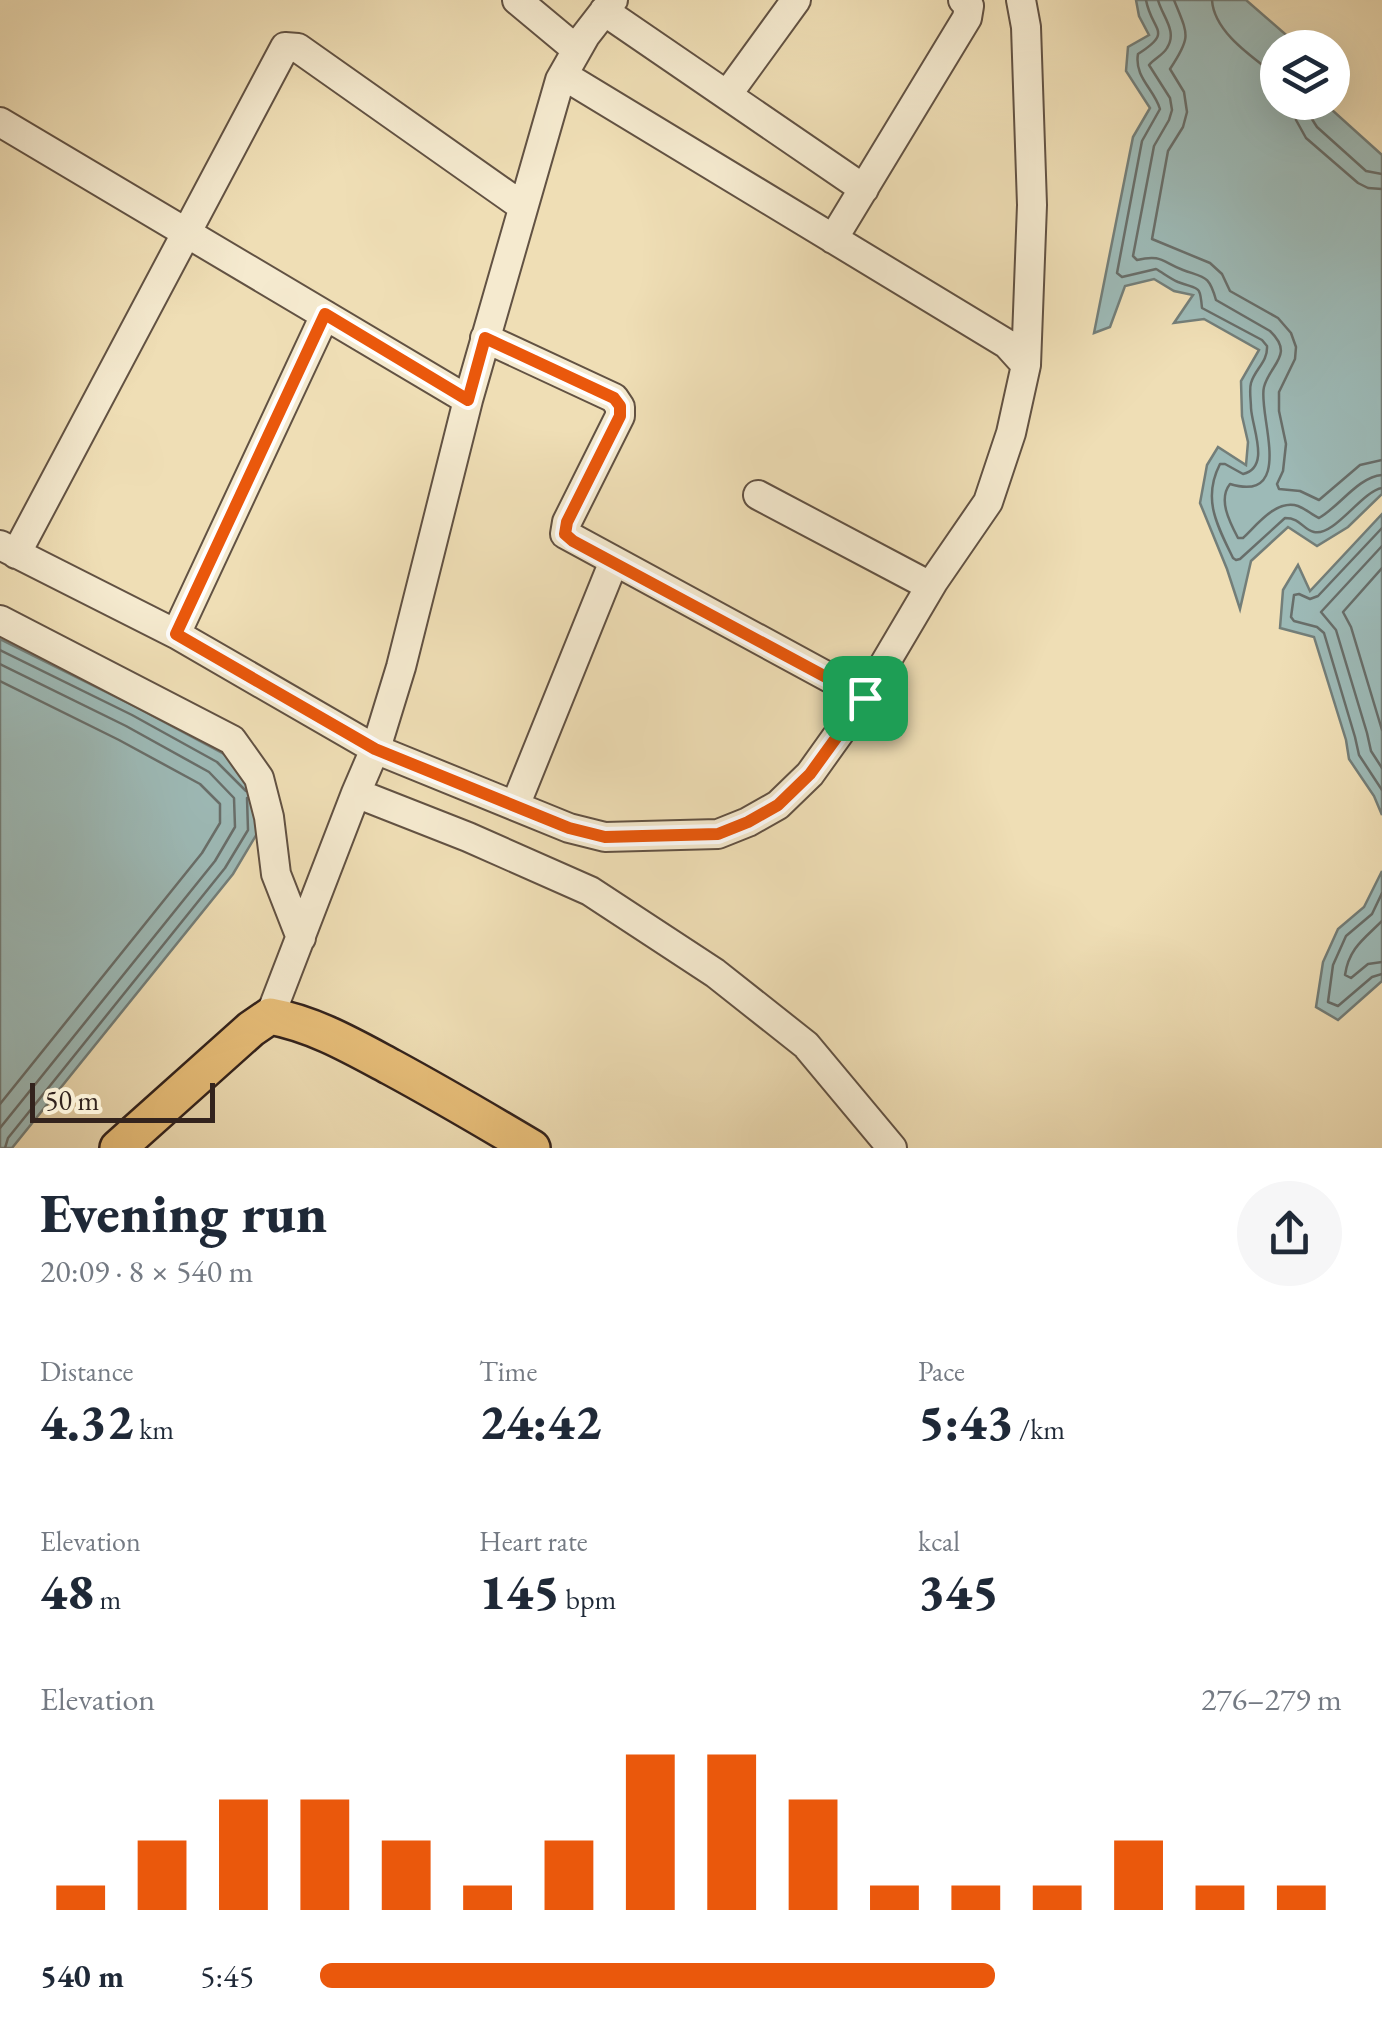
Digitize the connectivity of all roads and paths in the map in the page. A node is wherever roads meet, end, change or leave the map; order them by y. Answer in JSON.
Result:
{"nodes":[{"id":1,"x":517,"y":0,"type":"edge"},
{"id":2,"x":796,"y":0,"type":"edge"},
{"id":3,"x":963,"y":0,"type":"edge"},
{"id":4,"x":1022,"y":0,"type":"edge"},
{"id":5,"x":608,"y":6,"type":"edge"},
{"id":6,"x":577,"y":50,"type":"junction"},
{"id":7,"x":563,"y":75,"type":"junction"},
{"id":8,"x":727,"y":95,"type":"junction"},
{"id":9,"x":0,"y":122,"type":"edge"},
{"id":10,"x":864,"y":188,"type":"junction"},
{"id":11,"x":522,"y":206,"type":"junction"},
{"id":12,"x":186,"y":232,"type":"junction"},
{"id":13,"x":833,"y":239,"type":"junction"},
{"id":14,"x":325,"y":314,"type":"junction"},
{"id":15,"x":485,"y":338,"type":"junction"},
{"id":16,"x":1026,"y":364,"type":"junction"},
{"id":17,"x":468,"y":400,"type":"junction"},
{"id":18,"x":758,"y":494,"type":"dead end"},
{"id":19,"x":8,"y":550,"type":"edge"},
{"id":20,"x":614,"y":561,"type":"junction"},
{"id":21,"x":930,"y":586,"type":"junction"},
{"id":22,"x":0,"y":620,"type":"edge"},
{"id":23,"x":176,"y":634,"type":"junction"},
{"id":24,"x":865,"y":698,"type":"junction"},
{"id":25,"x":375,"y":749,"type":"junction"},
{"id":26,"x":356,"y":792,"type":"junction"},
{"id":27,"x":515,"y":806,"type":"junction"},
{"id":28,"x":301,"y":938,"type":"junction"},
{"id":29,"x":270,"y":1016,"type":"junction"},
{"id":30,"x":118,"y":1148,"type":"edge"},
{"id":31,"x":532,"y":1148,"type":"edge"},
{"id":32,"x":892,"y":1148,"type":"edge"}],
"edges":[{"from":1,"to":6,"type":"street"},
{"from":2,"to":8,"type":"street"},
{"from":3,"to":10,"type":"street"},
{"from":4,"to":16,"type":"street"},
{"from":5,"to":6,"type":"street"},
{"from":5,"to":8,"type":"street"},
{"from":6,"to":7,"type":"street"},
{"from":7,"to":11,"type":"street"},
{"from":7,"to":13,"type":"street"},
{"from":8,"to":10,"type":"street"},
{"from":9,"to":12,"type":"street"},
{"from":10,"to":13,"type":"street"},
{"from":11,"to":12,"type":"street"},
{"from":11,"to":15,"type":"street"},
{"from":12,"to":14,"type":"street"},
{"from":12,"to":19,"type":"street"},
{"from":13,"to":16,"type":"street"},
{"from":14,"to":17,"type":"street"},
{"from":14,"to":23,"type":"street"},
{"from":15,"to":17,"type":"street"},
{"from":15,"to":20,"type":"street"},
{"from":16,"to":21,"type":"street"},
{"from":17,"to":25,"type":"street"},
{"from":18,"to":21,"type":"street"},
{"from":19,"to":23,"type":"street"},
{"from":20,"to":24,"type":"street"},
{"from":20,"to":27,"type":"street"},
{"from":21,"to":24,"type":"street"},
{"from":22,"to":28,"type":"street"},
{"from":23,"to":25,"type":"street"},
{"from":24,"to":27,"type":"street"},
{"from":25,"to":26,"type":"street"},
{"from":25,"to":27,"type":"street"},
{"from":26,"to":28,"type":"street"},
{"from":26,"to":32,"type":"street"},
{"from":28,"to":29,"type":"street"},
{"from":29,"to":30,"type":"main road"},
{"from":29,"to":31,"type":"main road"}]}
